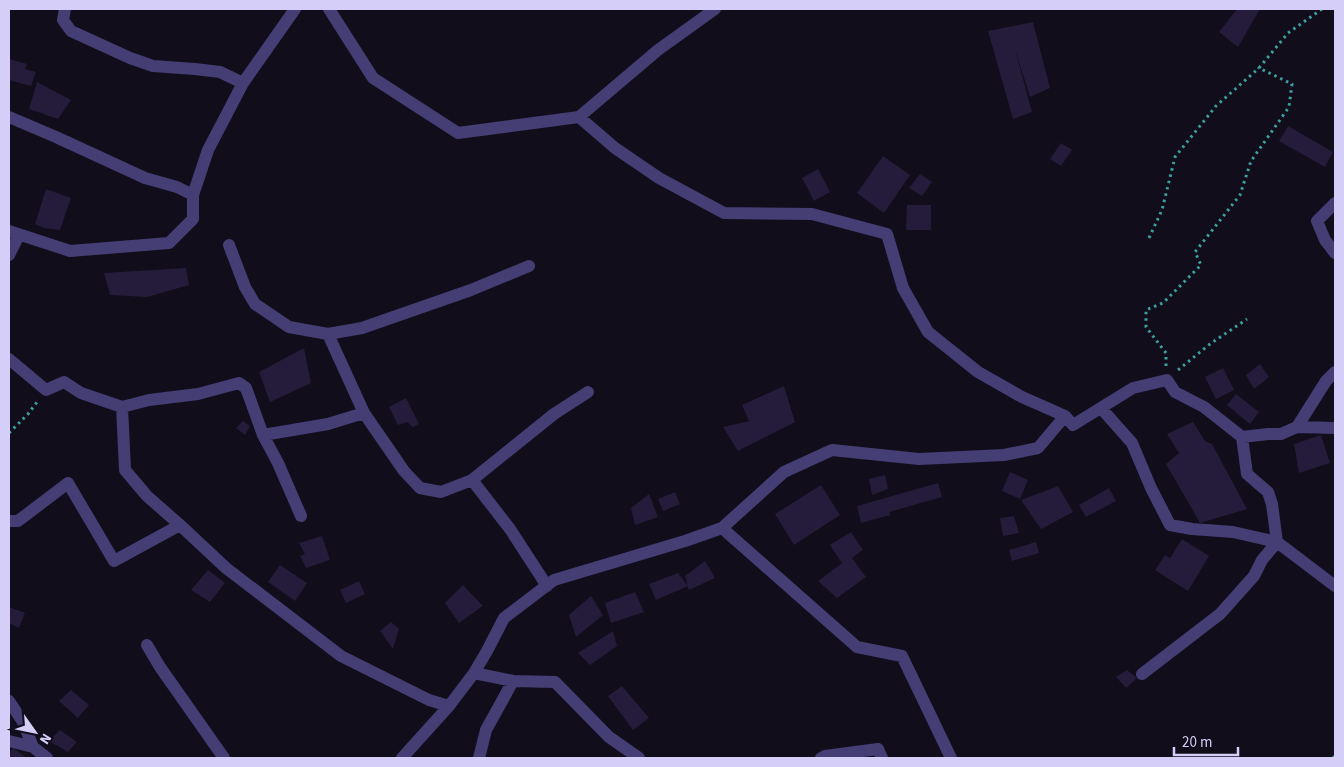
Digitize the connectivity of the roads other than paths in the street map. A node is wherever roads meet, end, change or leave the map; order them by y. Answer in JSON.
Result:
{"nodes":[{"id":1,"x":65,"y":9,"type":"edge"},
{"id":2,"x":295,"y":9,"type":"edge"},
{"id":3,"x":329,"y":9,"type":"edge"},
{"id":4,"x":714,"y":9,"type":"edge"},
{"id":5,"x":243,"y":84,"type":"junction"},
{"id":6,"x":9,"y":117,"type":"edge"},
{"id":7,"x":579,"y":117,"type":"junction"},
{"id":8,"x":193,"y":195,"type":"junction"},
{"id":9,"x":1335,"y":202,"type":"edge"},
{"id":10,"x":14,"y":233,"type":"edge"},
{"id":11,"x":229,"y":245,"type":"dead end"},
{"id":12,"x":1335,"y":254,"type":"edge"},
{"id":13,"x":9,"y":255,"type":"edge"},
{"id":14,"x":529,"y":266,"type":"dead end"},
{"id":15,"x":328,"y":334,"type":"junction"},
{"id":16,"x":9,"y":359,"type":"edge"},
{"id":17,"x":1335,"y":372,"type":"edge"},
{"id":18,"x":588,"y":392,"type":"dead end"},
{"id":19,"x":122,"y":407,"type":"junction"},
{"id":20,"x":1101,"y":408,"type":"junction"},
{"id":21,"x":364,"y":413,"type":"junction"},
{"id":22,"x":1065,"y":416,"type":"junction"},
{"id":23,"x":1297,"y":427,"type":"junction"},
{"id":24,"x":1335,"y":428,"type":"edge"},
{"id":25,"x":263,"y":435,"type":"junction"},
{"id":26,"x":1242,"y":437,"type":"junction"},
{"id":27,"x":472,"y":480,"type":"junction"},
{"id":28,"x":300,"y":516,"type":"dead end"},
{"id":29,"x":9,"y":521,"type":"edge"},
{"id":30,"x":180,"y":525,"type":"junction"},
{"id":31,"x":722,"y":528,"type":"junction"},
{"id":32,"x":1278,"y":542,"type":"junction"},
{"id":33,"x":547,"y":586,"type":"junction"},
{"id":34,"x":1335,"y":586,"type":"edge"},
{"id":35,"x":147,"y":646,"type":"dead end"},
{"id":36,"x":474,"y":673,"type":"junction"},
{"id":37,"x":1142,"y":674,"type":"dead end"},
{"id":38,"x":513,"y":681,"type":"junction"},
{"id":39,"x":9,"y":701,"type":"edge"},
{"id":40,"x":449,"y":706,"type":"junction"},
{"id":41,"x":9,"y":741,"type":"edge"},
{"id":42,"x":33,"y":747,"type":"junction"},
{"id":43,"x":47,"y":758,"type":"edge"},
{"id":44,"x":224,"y":758,"type":"edge"},
{"id":45,"x":402,"y":758,"type":"edge"},
{"id":46,"x":479,"y":758,"type":"edge"},
{"id":47,"x":639,"y":758,"type":"edge"},
{"id":48,"x":821,"y":758,"type":"edge"},
{"id":49,"x":882,"y":758,"type":"edge"},
{"id":50,"x":951,"y":758,"type":"edge"}],
"edges":[{"from":1,"to":5,"type":"street"},
{"from":2,"to":5,"type":"street"},
{"from":3,"to":7,"type":"street"},
{"from":4,"to":7,"type":"street"},
{"from":5,"to":8,"type":"street"},
{"from":6,"to":8,"type":"street"},
{"from":7,"to":22,"type":"street"},
{"from":8,"to":10,"type":"street"},
{"from":9,"to":12,"type":"street"},
{"from":10,"to":13,"type":"street"},
{"from":11,"to":15,"type":"street"},
{"from":14,"to":15,"type":"street"},
{"from":15,"to":21,"type":"street"},
{"from":16,"to":19,"type":"street"},
{"from":17,"to":23,"type":"street"},
{"from":18,"to":27,"type":"street"},
{"from":19,"to":25,"type":"street"},
{"from":19,"to":30,"type":"street"},
{"from":20,"to":22,"type":"street"},
{"from":20,"to":26,"type":"street"},
{"from":20,"to":32,"type":"street"},
{"from":21,"to":25,"type":"street"},
{"from":21,"to":27,"type":"street"},
{"from":22,"to":31,"type":"street"},
{"from":23,"to":24,"type":"street"},
{"from":23,"to":26,"type":"street"},
{"from":25,"to":28,"type":"street"},
{"from":26,"to":32,"type":"street"},
{"from":27,"to":33,"type":"street"},
{"from":29,"to":30,"type":"street"},
{"from":30,"to":40,"type":"street"},
{"from":31,"to":33,"type":"street"},
{"from":31,"to":50,"type":"street"},
{"from":32,"to":34,"type":"street"},
{"from":32,"to":37,"type":"street"},
{"from":33,"to":36,"type":"street"},
{"from":35,"to":44,"type":"street"},
{"from":36,"to":38,"type":"street"},
{"from":36,"to":40,"type":"street"},
{"from":38,"to":46,"type":"street"},
{"from":38,"to":47,"type":"street"},
{"from":39,"to":42,"type":"street"},
{"from":40,"to":45,"type":"street"},
{"from":41,"to":42,"type":"street"},
{"from":42,"to":43,"type":"street"},
{"from":48,"to":49,"type":"street"}]}
